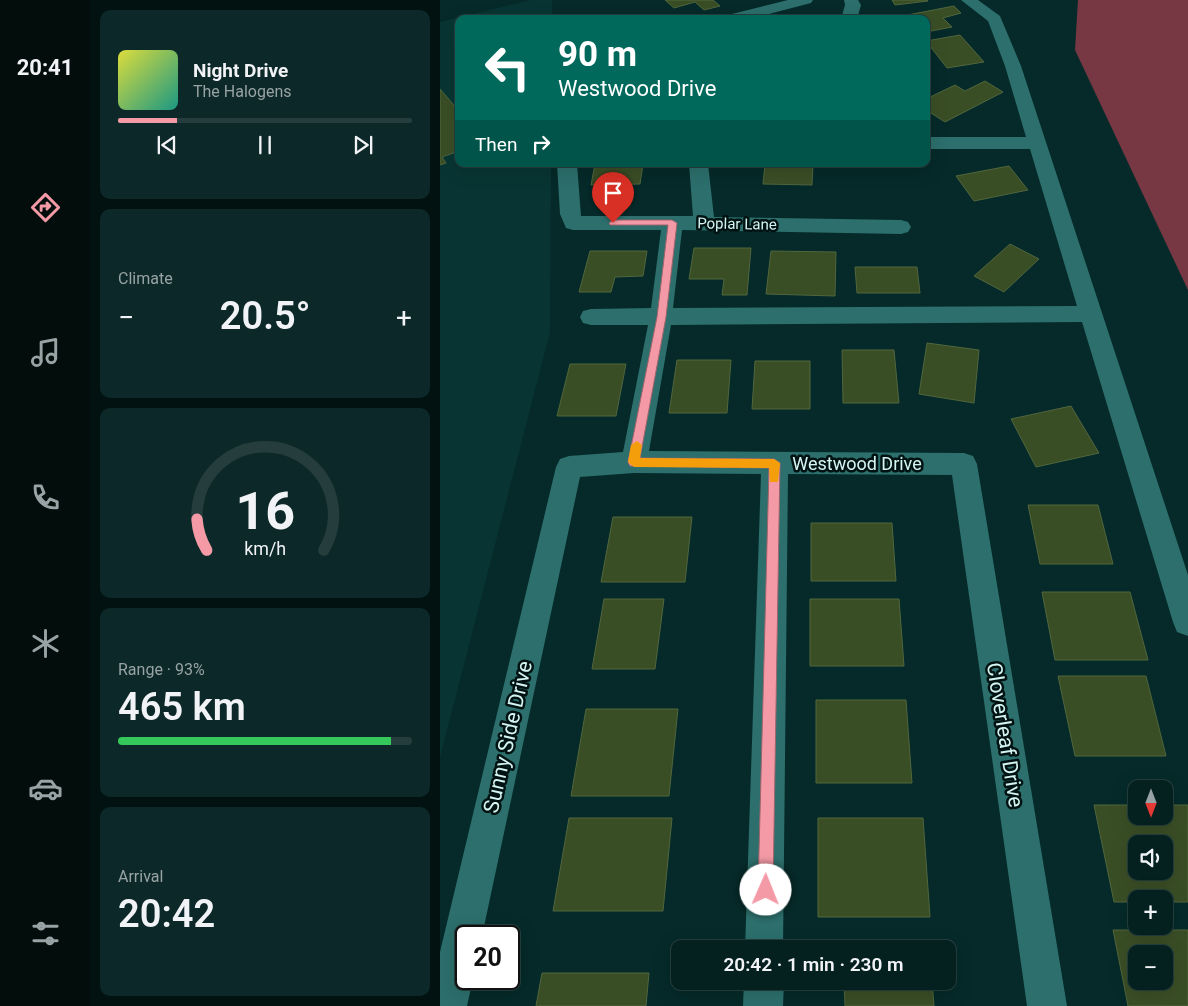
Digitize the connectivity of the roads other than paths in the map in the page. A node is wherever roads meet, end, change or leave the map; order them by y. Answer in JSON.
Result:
{"nodes":[{"id":1,"x":806,"y":0,"type":"edge"},
{"id":2,"x":851,"y":0,"type":"edge"},
{"id":3,"x":968,"y":0,"type":"edge"},
{"id":4,"x":735,"y":13,"type":"edge"},
{"id":5,"x":850,"y":15,"type":"edge"},
{"id":6,"x":1037,"y":142,"type":"junction"},
{"id":7,"x":930,"y":143,"type":"edge"},
{"id":8,"x":567,"y":167,"type":"edge"},
{"id":9,"x":699,"y":167,"type":"edge"},
{"id":10,"x":672,"y":223,"type":"junction"},
{"id":11,"x":704,"y":223,"type":"junction"},
{"id":12,"x":902,"y":227,"type":"dead end"},
{"id":13,"x":1091,"y":314,"type":"junction"},
{"id":14,"x":591,"y":317,"type":"dead end"},
{"id":15,"x":661,"y":317,"type":"junction"},
{"id":16,"x":634,"y":462,"type":"junction"},
{"id":17,"x":774,"y":463,"type":"junction"},
{"id":18,"x":964,"y":464,"type":"joint"},
{"id":19,"x":570,"y":467,"type":"joint"},
{"id":20,"x":1188,"y":622,"type":"edge"},
{"id":21,"x":764,"y":940,"type":"edge"},
{"id":22,"x":764,"y":990,"type":"edge"},
{"id":23,"x":447,"y":1006,"type":"edge"},
{"id":24,"x":763,"y":1006,"type":"edge"},
{"id":25,"x":1047,"y":1006,"type":"edge"}],
"edges":[{"from":1,"to":4,"type":"street"},
{"from":2,"to":5,"type":"street"},
{"from":3,"to":6,"type":"street"},
{"from":6,"to":7,"type":"street"},
{"from":6,"to":13,"type":"street"},
{"from":8,"to":10,"type":"street","name":"Poplar Lane"},
{"from":9,"to":11,"type":"street"},
{"from":10,"to":11,"type":"street","name":"Poplar Lane"},
{"from":10,"to":15,"type":"street"},
{"from":11,"to":12,"type":"street","name":"Poplar Lane"},
{"from":13,"to":15,"type":"street"},
{"from":13,"to":20,"type":"street"},
{"from":14,"to":15,"type":"street"},
{"from":15,"to":16,"type":"street"},
{"from":16,"to":17,"type":"street","name":"Westwood Drive"},
{"from":16,"to":19,"type":"street","name":"Westwood Drive"},
{"from":17,"to":18,"type":"street","name":"Westwood Drive"},
{"from":17,"to":21,"type":"street"},
{"from":18,"to":25,"type":"street","name":"Cloverleaf Drive"},
{"from":19,"to":23,"type":"street","name":"Sunny Side Drive"},
{"from":22,"to":24,"type":"street"}]}
